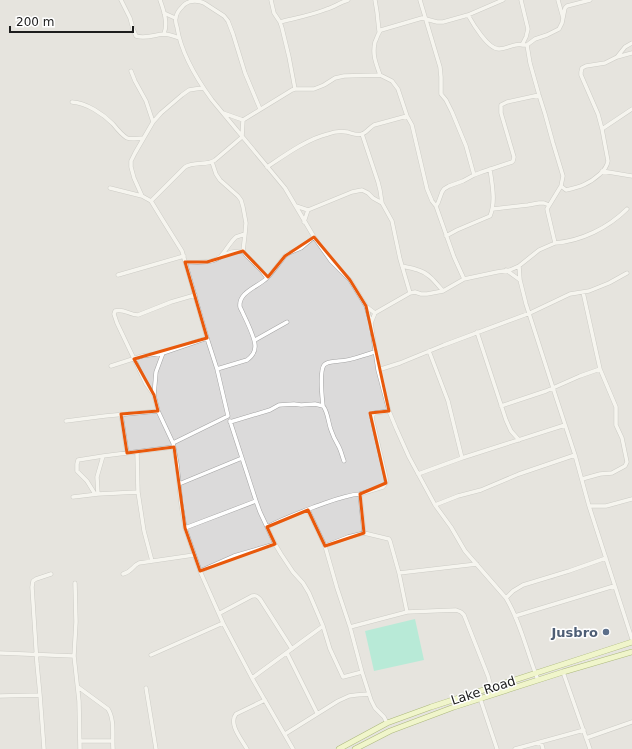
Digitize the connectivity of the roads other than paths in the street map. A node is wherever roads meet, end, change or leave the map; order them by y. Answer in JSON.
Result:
{"nodes":[{"id":1,"x":121,"y":0,"type":"edge"},
{"id":2,"x":160,"y":0,"type":"edge"},
{"id":3,"x":271,"y":0,"type":"edge"},
{"id":4,"x":348,"y":0,"type":"edge"},
{"id":5,"x":375,"y":0,"type":"edge"},
{"id":6,"x":420,"y":0,"type":"edge"},
{"id":7,"x":503,"y":0,"type":"edge"},
{"id":8,"x":521,"y":0,"type":"edge"},
{"id":9,"x":558,"y":0,"type":"edge"},
{"id":10,"x":590,"y":0,"type":"edge"},
{"id":11,"x":194,"y":1,"type":"edge"},
{"id":12,"x":164,"y":13,"type":"junction"},
{"id":13,"x":468,"y":15,"type":"junction"},
{"id":14,"x":175,"y":18,"type":"junction"},
{"id":15,"x":425,"y":18,"type":"junction"},
{"id":16,"x":563,"y":19,"type":"junction"},
{"id":17,"x":280,"y":22,"type":"junction"},
{"id":18,"x":379,"y":31,"type":"junction"},
{"id":19,"x":164,"y":34,"type":"junction"},
{"id":20,"x":179,"y":38,"type":"junction"},
{"id":21,"x":632,"y":43,"type":"edge"},
{"id":22,"x":522,"y":45,"type":"junction"},
{"id":23,"x":527,"y":45,"type":"junction"},
{"id":24,"x":632,"y":53,"type":"edge"},
{"id":25,"x":617,"y":57,"type":"junction"},
{"id":26,"x":131,"y":70,"type":"dead end"},
{"id":27,"x":380,"y":75,"type":"junction"},
{"id":28,"x":203,"y":88,"type":"junction"},
{"id":29,"x":295,"y":89,"type":"junction"},
{"id":30,"x":539,"y":94,"type":"junction"},
{"id":31,"x":72,"y":102,"type":"dead end"},
{"id":32,"x":260,"y":109,"type":"junction"},
{"id":33,"x":632,"y":110,"type":"edge"},
{"id":34,"x":223,"y":113,"type":"junction"},
{"id":35,"x":408,"y":116,"type":"junction"},
{"id":36,"x":243,"y":120,"type":"junction"},
{"id":37,"x":153,"y":122,"type":"junction"},
{"id":38,"x":602,"y":129,"type":"junction"},
{"id":39,"x":362,"y":134,"type":"junction"},
{"id":40,"x":242,"y":137,"type":"junction"},
{"id":41,"x":143,"y":138,"type":"junction"},
{"id":42,"x":212,"y":162,"type":"junction"},
{"id":43,"x":267,"y":167,"type":"junction"},
{"id":44,"x":490,"y":169,"type":"junction"},
{"id":45,"x":602,"y":171,"type":"junction"},
{"id":46,"x":474,"y":175,"type":"junction"},
{"id":47,"x":632,"y":176,"type":"edge"},
{"id":48,"x":561,"y":186,"type":"junction"},
{"id":49,"x":110,"y":188,"type":"dead end"},
{"id":50,"x":142,"y":196,"type":"junction"},
{"id":51,"x":151,"y":201,"type":"junction"},
{"id":52,"x":382,"y":203,"type":"junction"},
{"id":53,"x":549,"y":205,"type":"junction"},
{"id":54,"x":296,"y":206,"type":"junction"},
{"id":55,"x":436,"y":206,"type":"junction"},
{"id":56,"x":493,"y":209,"type":"junction"},
{"id":57,"x":627,"y":209,"type":"dead end"},
{"id":58,"x":308,"y":210,"type":"junction"},
{"id":59,"x":304,"y":222,"type":"junction"},
{"id":60,"x":245,"y":234,"type":"junction"},
{"id":61,"x":446,"y":236,"type":"junction"},
{"id":62,"x":314,"y":238,"type":"junction"},
{"id":63,"x":555,"y":243,"type":"junction"},
{"id":64,"x":243,"y":251,"type":"junction"},
{"id":65,"x":184,"y":256,"type":"junction"},
{"id":66,"x":220,"y":256,"type":"junction"},
{"id":67,"x":186,"y":262,"type":"junction"},
{"id":68,"x":402,"y":266,"type":"junction"},
{"id":69,"x":519,"y":266,"type":"junction"},
{"id":70,"x":506,"y":270,"type":"junction"},
{"id":71,"x":627,"y":272,"type":"dead end"},
{"id":72,"x":118,"y":275,"type":"dead end"},
{"id":73,"x":267,"y":278,"type":"junction"},
{"id":74,"x":464,"y":279,"type":"junction"},
{"id":75,"x":520,"y":280,"type":"junction"},
{"id":76,"x":443,"y":291,"type":"junction"},
{"id":77,"x":583,"y":292,"type":"junction"},
{"id":78,"x":410,"y":293,"type":"junction"},
{"id":79,"x":195,"y":295,"type":"junction"},
{"id":80,"x":366,"y":306,"type":"junction"},
{"id":81,"x":375,"y":313,"type":"junction"},
{"id":82,"x":530,"y":313,"type":"junction"},
{"id":83,"x":287,"y":322,"type":"dead end"},
{"id":84,"x":371,"y":323,"type":"junction"},
{"id":85,"x":477,"y":332,"type":"junction"},
{"id":86,"x":207,"y":338,"type":"junction"},
{"id":87,"x":255,"y":340,"type":"junction"},
{"id":88,"x":428,"y":351,"type":"junction"},
{"id":89,"x":375,"y":352,"type":"junction"},
{"id":90,"x":163,"y":353,"type":"junction"},
{"id":91,"x":134,"y":359,"type":"junction"},
{"id":92,"x":111,"y":366,"type":"dead end"},
{"id":93,"x":217,"y":369,"type":"junction"},
{"id":94,"x":600,"y":369,"type":"junction"},
{"id":95,"x":378,"y":370,"type":"junction"},
{"id":96,"x":553,"y":388,"type":"junction"},
{"id":97,"x":154,"y":395,"type":"junction"},
{"id":98,"x":323,"y":406,"type":"junction"},
{"id":99,"x":501,"y":406,"type":"junction"},
{"id":100,"x":158,"y":411,"type":"junction"},
{"id":101,"x":389,"y":411,"type":"junction"},
{"id":102,"x":121,"y":414,"type":"junction"},
{"id":103,"x":228,"y":416,"type":"junction"},
{"id":104,"x":66,"y":421,"type":"dead end"},
{"id":105,"x":230,"y":422,"type":"junction"},
{"id":106,"x":565,"y":425,"type":"junction"},
{"id":107,"x":518,"y":440,"type":"junction"},
{"id":108,"x":173,"y":445,"type":"junction"},
{"id":109,"x":137,"y":452,"type":"junction"},
{"id":110,"x":127,"y":453,"type":"junction"},
{"id":111,"x":576,"y":455,"type":"junction"},
{"id":112,"x":103,"y":456,"type":"junction"},
{"id":113,"x":242,"y":458,"type":"junction"},
{"id":114,"x":462,"y":458,"type":"junction"},
{"id":115,"x":344,"y":461,"type":"dead end"},
{"id":116,"x":418,"y":474,"type":"junction"},
{"id":117,"x":582,"y":479,"type":"junction"},
{"id":118,"x":179,"y":484,"type":"junction"},
{"id":119,"x":138,"y":492,"type":"junction"},
{"id":120,"x":97,"y":494,"type":"junction"},
{"id":121,"x":360,"y":494,"type":"junction"},
{"id":122,"x":73,"y":496,"type":"dead end"},
{"id":123,"x":632,"y":499,"type":"edge"},
{"id":124,"x":256,"y":501,"type":"junction"},
{"id":125,"x":435,"y":505,"type":"junction"},
{"id":126,"x":589,"y":506,"type":"junction"},
{"id":127,"x":308,"y":510,"type":"junction"},
{"id":128,"x":267,"y":527,"type":"junction"},
{"id":129,"x":185,"y":528,"type":"junction"},
{"id":130,"x":364,"y":533,"type":"junction"},
{"id":131,"x":275,"y":544,"type":"junction"},
{"id":132,"x":325,"y":546,"type":"junction"},
{"id":133,"x":194,"y":555,"type":"junction"},
{"id":134,"x":606,"y":558,"type":"junction"},
{"id":135,"x":152,"y":561,"type":"junction"},
{"id":136,"x":477,"y":564,"type":"junction"},
{"id":137,"x":200,"y":571,"type":"junction"},
{"id":138,"x":399,"y":573,"type":"junction"},
{"id":139,"x":51,"y":574,"type":"dead end"},
{"id":140,"x":123,"y":574,"type":"dead end"},
{"id":141,"x":75,"y":583,"type":"dead end"},
{"id":142,"x":614,"y":586,"type":"junction"},
{"id":143,"x":506,"y":598,"type":"junction"},
{"id":144,"x":407,"y":612,"type":"junction"},
{"id":145,"x":220,"y":613,"type":"junction"},
{"id":146,"x":516,"y":616,"type":"junction"},
{"id":147,"x":224,"y":623,"type":"junction"},
{"id":148,"x":323,"y":626,"type":"junction"},
{"id":149,"x":350,"y":627,"type":"junction"},
{"id":150,"x":632,"y":639,"type":"edge"},
{"id":151,"x":632,"y":642,"type":"edge"},
{"id":152,"x":292,"y":649,"type":"junction"},
{"id":153,"x":632,"y":652,"type":"edge"},
{"id":154,"x":0,"y":653,"type":"edge"},
{"id":155,"x":288,"y":653,"type":"junction"},
{"id":156,"x":37,"y":654,"type":"junction"},
{"id":157,"x":151,"y":655,"type":"dead end"},
{"id":158,"x":74,"y":656,"type":"junction"},
{"id":159,"x":362,"y":672,"type":"junction"},
{"id":160,"x":563,"y":672,"type":"junction"},
{"id":161,"x":535,"y":673,"type":"junction"},
{"id":162,"x":252,"y":678,"type":"junction"},
{"id":163,"x":538,"y":680,"type":"junction"},
{"id":164,"x":78,"y":687,"type":"junction"},
{"id":165,"x":490,"y":687,"type":"junction"},
{"id":166,"x":146,"y":688,"type":"dead end"},
{"id":167,"x":369,"y":694,"type":"junction"},
{"id":168,"x":40,"y":695,"type":"junction"},
{"id":169,"x":0,"y":696,"type":"edge"},
{"id":170,"x":480,"y":698,"type":"junction"},
{"id":171,"x":265,"y":700,"type":"junction"},
{"id":172,"x":317,"y":713,"type":"junction"},
{"id":173,"x":632,"y":722,"type":"edge"},
{"id":174,"x":387,"y":723,"type":"junction"},
{"id":175,"x":584,"y":730,"type":"junction"},
{"id":176,"x":285,"y":734,"type":"junction"},
{"id":177,"x":586,"y":738,"type":"junction"},
{"id":178,"x":112,"y":740,"type":"junction"},
{"id":179,"x":80,"y":741,"type":"junction"},
{"id":180,"x":541,"y":742,"type":"junction"},
{"id":181,"x":44,"y":749,"type":"edge"},
{"id":182,"x":80,"y":749,"type":"edge"},
{"id":183,"x":113,"y":749,"type":"edge"},
{"id":184,"x":156,"y":749,"type":"edge"},
{"id":185,"x":247,"y":749,"type":"edge"},
{"id":186,"x":293,"y":749,"type":"edge"},
{"id":187,"x":339,"y":749,"type":"edge"},
{"id":188,"x":356,"y":749,"type":"edge"},
{"id":189,"x":498,"y":749,"type":"edge"},
{"id":190,"x":515,"y":749,"type":"edge"},
{"id":191,"x":543,"y":749,"type":"edge"},
{"id":192,"x":590,"y":749,"type":"edge"}],
"edges":[{"from":1,"to":19,"type":"street"},
{"from":2,"to":12,"type":"street"},
{"from":3,"to":17,"type":"street"},
{"from":4,"to":17,"type":"street"},
{"from":5,"to":18,"type":"street"},
{"from":6,"to":15,"type":"street"},
{"from":7,"to":13,"type":"street"},
{"from":8,"to":22,"type":"street"},
{"from":9,"to":16,"type":"street"},
{"from":10,"to":16,"type":"street"},
{"from":11,"to":14,"type":"street"},
{"from":11,"to":32,"type":"street"},
{"from":12,"to":14,"type":"street"},
{"from":12,"to":19,"type":"street"},
{"from":13,"to":15,"type":"street"},
{"from":13,"to":22,"type":"street"},
{"from":14,"to":20,"type":"street"},
{"from":15,"to":18,"type":"street"},
{"from":15,"to":46,"type":"street"},
{"from":16,"to":23,"type":"street"},
{"from":17,"to":29,"type":"street"},
{"from":18,"to":27,"type":"street"},
{"from":19,"to":20,"type":"street"},
{"from":20,"to":28,"type":"street"},
{"from":21,"to":25,"type":"street"},
{"from":22,"to":23,"type":"street"},
{"from":23,"to":30,"type":"street"},
{"from":24,"to":25,"type":"street"},
{"from":25,"to":38,"type":"street"},
{"from":26,"to":37,"type":"street"},
{"from":27,"to":29,"type":"street"},
{"from":27,"to":35,"type":"street"},
{"from":28,"to":34,"type":"street"},
{"from":28,"to":37,"type":"street"},
{"from":29,"to":32,"type":"street"},
{"from":30,"to":44,"type":"street"},
{"from":30,"to":48,"type":"street"},
{"from":31,"to":41,"type":"street"},
{"from":32,"to":36,"type":"street"},
{"from":33,"to":38,"type":"street"},
{"from":34,"to":36,"type":"street"},
{"from":34,"to":40,"type":"street"},
{"from":35,"to":39,"type":"street"},
{"from":35,"to":55,"type":"street"},
{"from":36,"to":40,"type":"street"},
{"from":37,"to":41,"type":"street"},
{"from":38,"to":45,"type":"street"},
{"from":39,"to":43,"type":"street"},
{"from":39,"to":52,"type":"street"},
{"from":40,"to":42,"type":"street"},
{"from":40,"to":43,"type":"street"},
{"from":41,"to":50,"type":"street"},
{"from":42,"to":51,"type":"street"},
{"from":42,"to":60,"type":"street"},
{"from":43,"to":54,"type":"street"},
{"from":44,"to":46,"type":"street"},
{"from":44,"to":56,"type":"street"},
{"from":45,"to":47,"type":"street"},
{"from":45,"to":48,"type":"street"},
{"from":46,"to":55,"type":"street"},
{"from":48,"to":53,"type":"street"},
{"from":49,"to":50,"type":"street"},
{"from":50,"to":51,"type":"street"},
{"from":51,"to":65,"type":"street"},
{"from":52,"to":58,"type":"street"},
{"from":52,"to":68,"type":"street"},
{"from":53,"to":56,"type":"street"},
{"from":53,"to":63,"type":"street"},
{"from":54,"to":58,"type":"street"},
{"from":54,"to":59,"type":"street"},
{"from":55,"to":61,"type":"street"},
{"from":56,"to":61,"type":"street"},
{"from":57,"to":63,"type":"street"},
{"from":58,"to":59,"type":"street"},
{"from":59,"to":62,"type":"street"},
{"from":60,"to":64,"type":"street"},
{"from":60,"to":66,"type":"street"},
{"from":61,"to":74,"type":"street"},
{"from":62,"to":73,"type":"street"},
{"from":62,"to":80,"type":"street"},
{"from":63,"to":69,"type":"street"},
{"from":64,"to":66,"type":"street"},
{"from":64,"to":73,"type":"street"},
{"from":65,"to":67,"type":"street"},
{"from":65,"to":72,"type":"street"},
{"from":66,"to":67,"type":"street"},
{"from":67,"to":79,"type":"street"},
{"from":68,"to":76,"type":"street"},
{"from":68,"to":78,"type":"street"},
{"from":69,"to":70,"type":"street"},
{"from":69,"to":75,"type":"street"},
{"from":70,"to":74,"type":"street"},
{"from":70,"to":75,"type":"street"},
{"from":71,"to":77,"type":"street"},
{"from":73,"to":87,"type":"street"},
{"from":74,"to":76,"type":"street"},
{"from":75,"to":82,"type":"street"},
{"from":76,"to":78,"type":"street"},
{"from":77,"to":82,"type":"street"},
{"from":77,"to":94,"type":"street"},
{"from":78,"to":81,"type":"street"},
{"from":79,"to":86,"type":"street"},
{"from":79,"to":91,"type":"street"},
{"from":80,"to":81,"type":"street"},
{"from":80,"to":84,"type":"street"},
{"from":81,"to":84,"type":"street"},
{"from":82,"to":85,"type":"street"},
{"from":82,"to":96,"type":"street"},
{"from":83,"to":87,"type":"street"},
{"from":84,"to":89,"type":"street"},
{"from":85,"to":88,"type":"street"},
{"from":85,"to":99,"type":"street"},
{"from":86,"to":90,"type":"street"},
{"from":86,"to":93,"type":"street"},
{"from":87,"to":93,"type":"street"},
{"from":88,"to":95,"type":"street"},
{"from":88,"to":114,"type":"street"},
{"from":89,"to":95,"type":"street"},
{"from":89,"to":98,"type":"street"},
{"from":90,"to":91,"type":"street"},
{"from":90,"to":97,"type":"street"},
{"from":91,"to":92,"type":"street"},
{"from":91,"to":97,"type":"street"},
{"from":93,"to":103,"type":"street"},
{"from":94,"to":96,"type":"street"},
{"from":94,"to":117,"type":"street"},
{"from":95,"to":101,"type":"street"},
{"from":96,"to":99,"type":"street"},
{"from":96,"to":106,"type":"street"},
{"from":97,"to":100,"type":"street"},
{"from":98,"to":105,"type":"street"},
{"from":98,"to":115,"type":"street"},
{"from":99,"to":107,"type":"street"},
{"from":100,"to":102,"type":"street"},
{"from":100,"to":108,"type":"street"},
{"from":101,"to":116,"type":"street"},
{"from":101,"to":121,"type":"street"},
{"from":102,"to":104,"type":"street"},
{"from":102,"to":110,"type":"street"},
{"from":103,"to":105,"type":"street"},
{"from":103,"to":108,"type":"street"},
{"from":105,"to":113,"type":"street"},
{"from":106,"to":107,"type":"street"},
{"from":106,"to":111,"type":"street"},
{"from":107,"to":114,"type":"street"},
{"from":108,"to":109,"type":"street"},
{"from":108,"to":118,"type":"street"},
{"from":109,"to":110,"type":"street"},
{"from":109,"to":119,"type":"street"},
{"from":110,"to":112,"type":"street"},
{"from":111,"to":117,"type":"street"},
{"from":111,"to":125,"type":"street"},
{"from":112,"to":120,"type":"street"},
{"from":112,"to":120,"type":"street"},
{"from":113,"to":118,"type":"street"},
{"from":113,"to":124,"type":"street"},
{"from":114,"to":116,"type":"street"},
{"from":116,"to":125,"type":"street"},
{"from":117,"to":126,"type":"street"},
{"from":118,"to":129,"type":"street"},
{"from":119,"to":120,"type":"street"},
{"from":119,"to":135,"type":"street"},
{"from":120,"to":122,"type":"street"},
{"from":121,"to":127,"type":"street"},
{"from":121,"to":130,"type":"street"},
{"from":123,"to":126,"type":"street"},
{"from":124,"to":128,"type":"street"},
{"from":124,"to":129,"type":"street"},
{"from":125,"to":136,"type":"street"},
{"from":126,"to":134,"type":"street"},
{"from":127,"to":128,"type":"street"},
{"from":127,"to":132,"type":"street"},
{"from":128,"to":131,"type":"street"},
{"from":129,"to":133,"type":"street"},
{"from":130,"to":132,"type":"street"},
{"from":130,"to":138,"type":"street"},
{"from":131,"to":137,"type":"street"},
{"from":131,"to":148,"type":"street"},
{"from":132,"to":149,"type":"street"},
{"from":133,"to":135,"type":"street"},
{"from":133,"to":137,"type":"street"},
{"from":134,"to":142,"type":"street"},
{"from":134,"to":143,"type":"street"},
{"from":135,"to":140,"type":"street"},
{"from":136,"to":138,"type":"street"},
{"from":136,"to":143,"type":"street"},
{"from":137,"to":145,"type":"street"},
{"from":138,"to":144,"type":"street"},
{"from":139,"to":156,"type":"street"},
{"from":141,"to":158,"type":"street"},
{"from":142,"to":146,"type":"street"},
{"from":142,"to":150,"type":"street"},
{"from":143,"to":146,"type":"street"},
{"from":144,"to":149,"type":"street"},
{"from":144,"to":165,"type":"street"},
{"from":145,"to":147,"type":"street"},
{"from":145,"to":152,"type":"street"},
{"from":146,"to":161,"type":"street"},
{"from":147,"to":157,"type":"street"},
{"from":147,"to":162,"type":"street"},
{"from":148,"to":152,"type":"street"},
{"from":148,"to":159,"type":"street"},
{"from":149,"to":159,"type":"street"},
{"from":151,"to":161,"type":"main road","name":"Lake Road"},
{"from":152,"to":155,"type":"street"},
{"from":153,"to":160,"type":"main road","name":"Lake Road"},
{"from":154,"to":156,"type":"street"},
{"from":155,"to":162,"type":"street"},
{"from":155,"to":172,"type":"street"},
{"from":156,"to":158,"type":"street"},
{"from":156,"to":168,"type":"street"},
{"from":158,"to":164,"type":"street"},
{"from":159,"to":167,"type":"street"},
{"from":160,"to":163,"type":"main road","name":"Lake Road"},
{"from":160,"to":175,"type":"street"},
{"from":161,"to":163,"type":"street"},
{"from":161,"to":165,"type":"main road","name":"Lake Road"},
{"from":162,"to":171,"type":"street"},
{"from":163,"to":170,"type":"main road","name":"Lake Road"},
{"from":164,"to":178,"type":"street"},
{"from":164,"to":179,"type":"street"},
{"from":165,"to":174,"type":"main road","name":"Lake Road"},
{"from":166,"to":184,"type":"street"},
{"from":167,"to":172,"type":"street"},
{"from":167,"to":174,"type":"street"},
{"from":168,"to":169,"type":"street"},
{"from":168,"to":181,"type":"street"},
{"from":170,"to":188,"type":"main road","name":"Lake Road"},
{"from":170,"to":189,"type":"street"},
{"from":171,"to":176,"type":"street"},
{"from":171,"to":185,"type":"street"},
{"from":172,"to":176,"type":"street"},
{"from":173,"to":177,"type":"street"},
{"from":174,"to":187,"type":"main road","name":"Lake Road"},
{"from":175,"to":177,"type":"street"},
{"from":175,"to":180,"type":"street"},
{"from":176,"to":186,"type":"street"},
{"from":177,"to":192,"type":"street"},
{"from":178,"to":179,"type":"street"},
{"from":178,"to":183,"type":"street"},
{"from":179,"to":182,"type":"street"},
{"from":180,"to":190,"type":"street"},
{"from":180,"to":191,"type":"street"}]}
